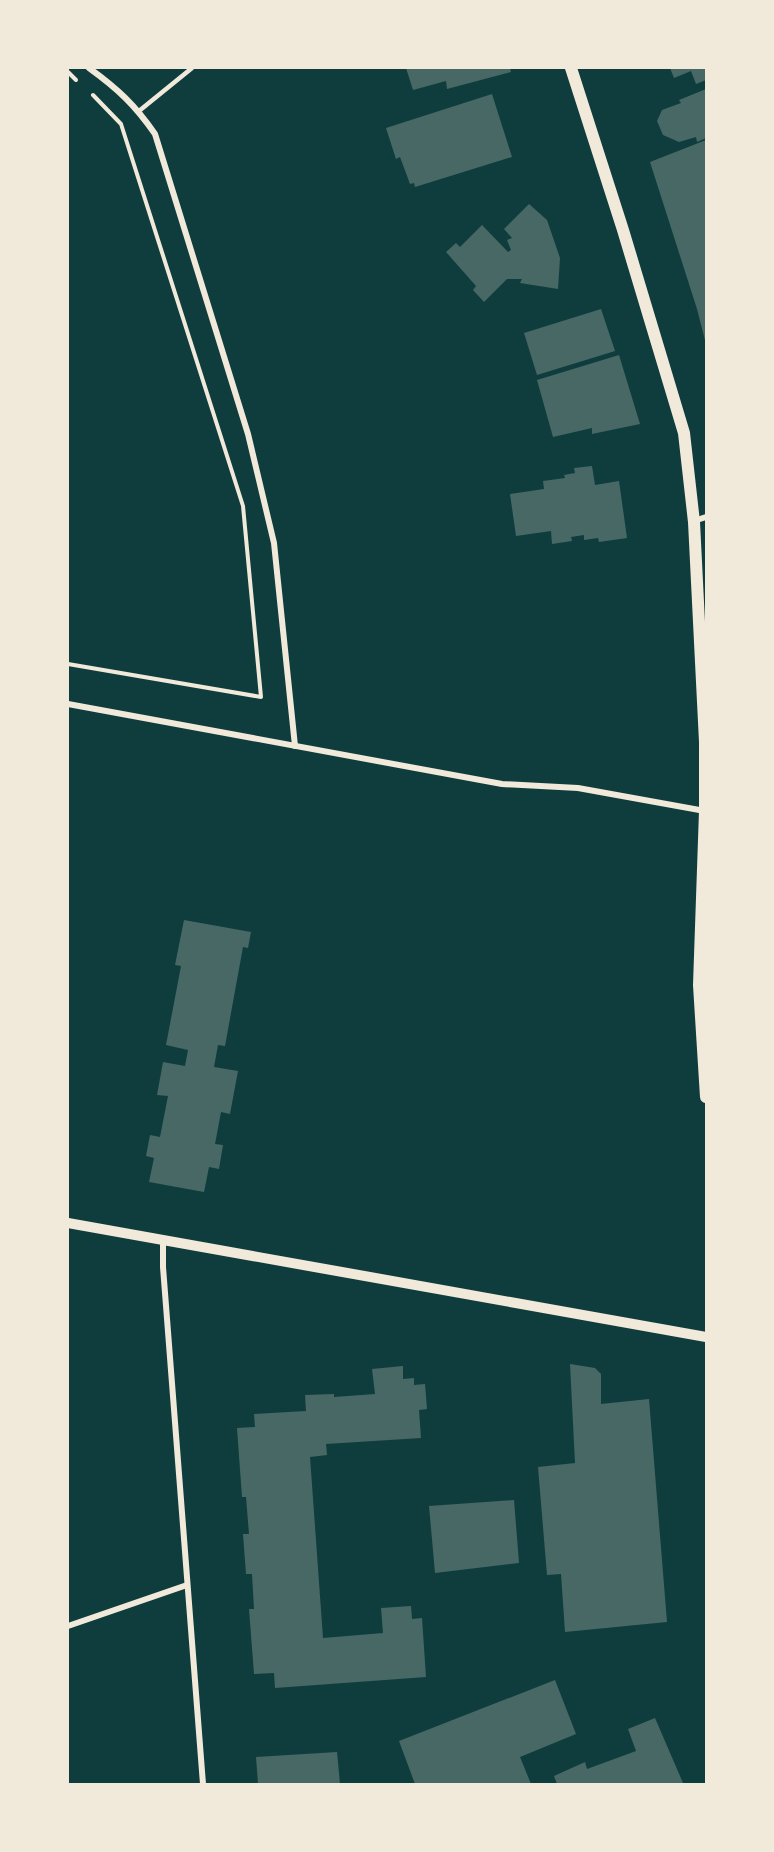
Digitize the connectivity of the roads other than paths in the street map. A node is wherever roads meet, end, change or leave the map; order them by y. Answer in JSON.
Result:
{"nodes":[{"id":1,"x":89,"y":68,"type":"edge"},
{"id":2,"x":192,"y":68,"type":"edge"},
{"id":3,"x":571,"y":68,"type":"edge"},
{"id":4,"x":139,"y":111,"type":"junction"},
{"id":5,"x":706,"y":517,"type":"edge"},
{"id":6,"x":694,"y":522,"type":"junction"},
{"id":7,"x":68,"y":705,"type":"edge"},
{"id":8,"x":295,"y":746,"type":"junction"},
{"id":9,"x":705,"y":812,"type":"edge"},
{"id":10,"x":706,"y":1097,"type":"edge"},
{"id":11,"x":68,"y":1223,"type":"edge"},
{"id":12,"x":163,"y":1241,"type":"junction"},
{"id":13,"x":706,"y":1337,"type":"edge"},
{"id":14,"x":187,"y":1585,"type":"junction"},
{"id":15,"x":68,"y":1626,"type":"edge"},
{"id":16,"x":203,"y":1785,"type":"edge"}],
"edges":[{"from":1,"to":4,"type":"street"},
{"from":2,"to":4,"type":"lane"},
{"from":3,"to":6,"type":"main road"},
{"from":4,"to":8,"type":"street"},
{"from":5,"to":6,"type":"street"},
{"from":6,"to":9,"type":"main road"},
{"from":7,"to":8,"type":"street"},
{"from":8,"to":9,"type":"street"},
{"from":9,"to":10,"type":"main road"},
{"from":11,"to":12,"type":"street"},
{"from":12,"to":13,"type":"street"},
{"from":12,"to":14,"type":"street"},
{"from":14,"to":15,"type":"street"},
{"from":14,"to":16,"type":"street"}]}
